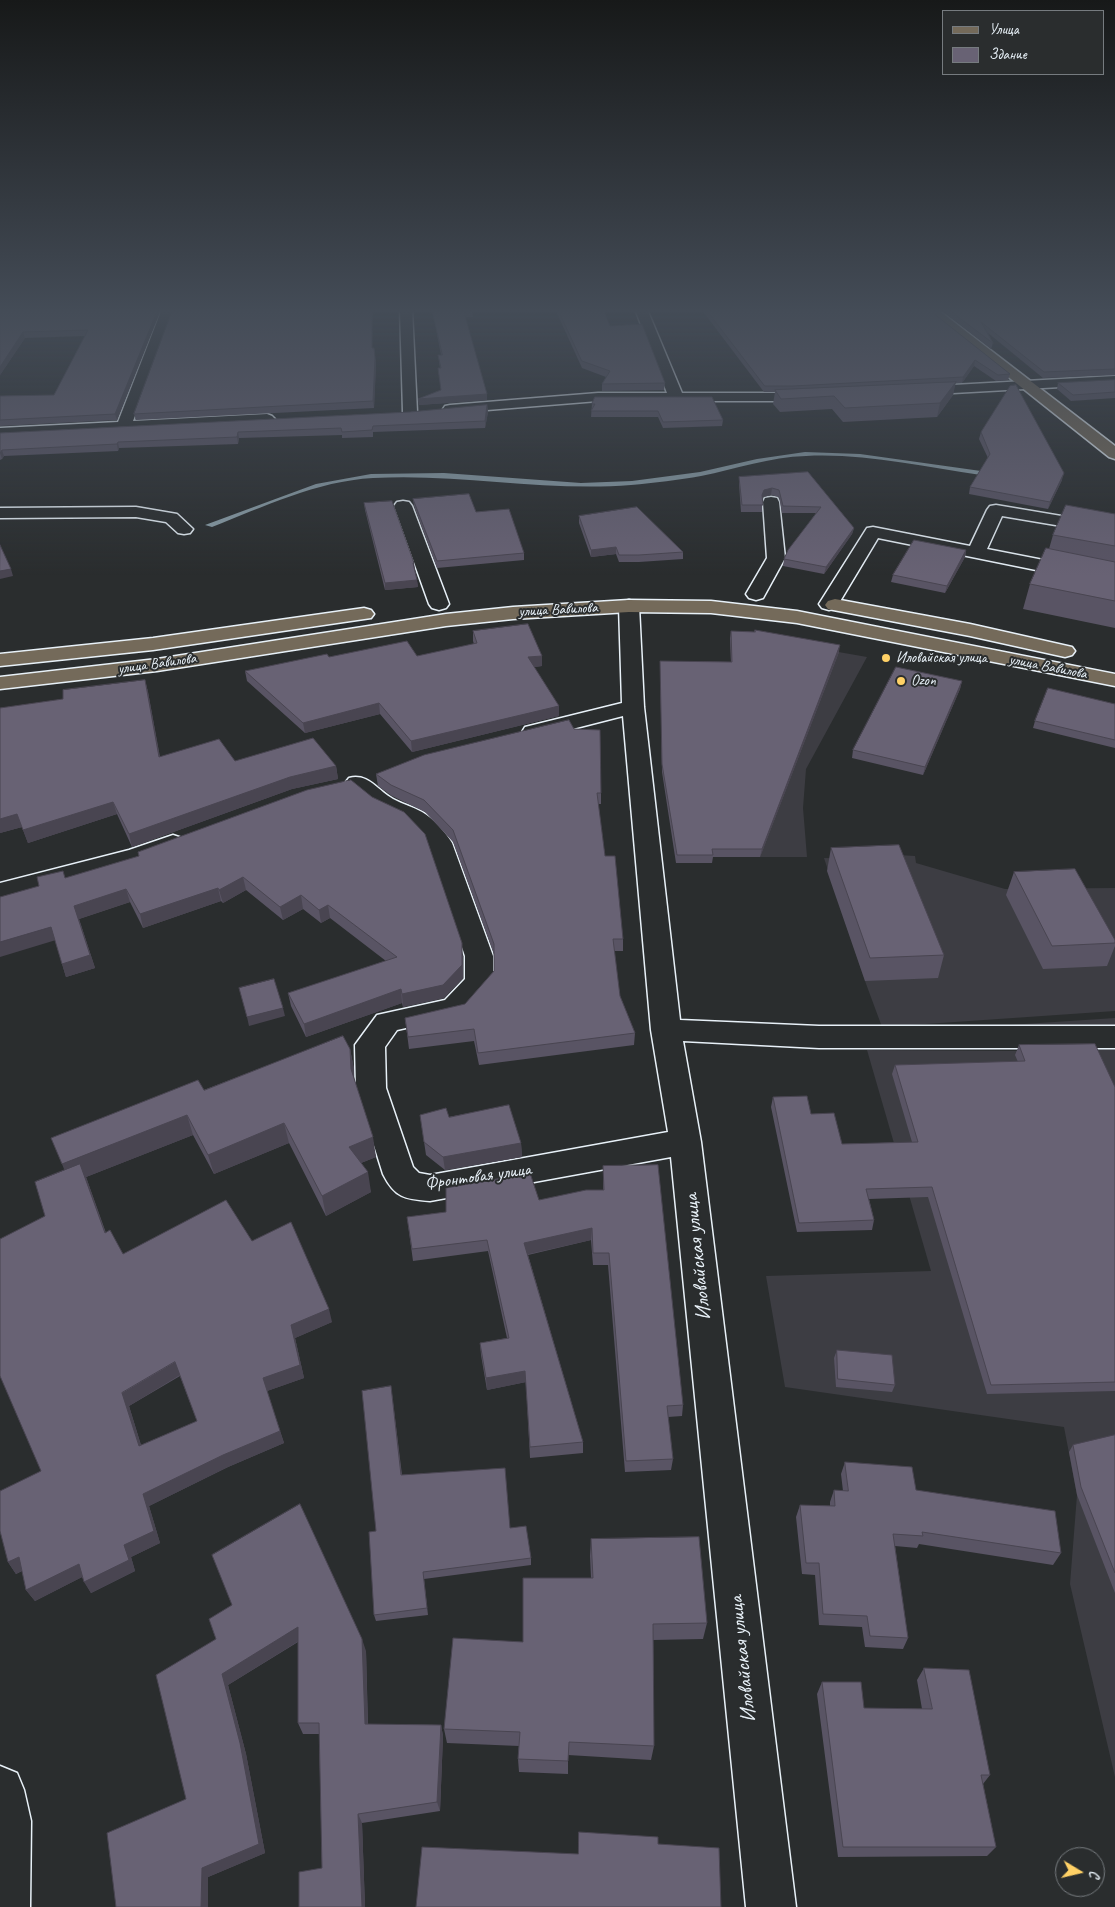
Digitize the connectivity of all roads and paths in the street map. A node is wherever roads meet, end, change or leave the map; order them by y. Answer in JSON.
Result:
{"nodes":[{"id":1,"x":135,"y":398,"type":"edge"},
{"id":2,"x":414,"y":398,"type":"edge"},
{"id":3,"x":586,"y":398,"type":"edge"},
{"id":4,"x":1041,"y":398,"type":"edge"},
{"id":5,"x":439,"y":410,"type":"edge"},
{"id":6,"x":391,"y":413,"type":"edge"},
{"id":7,"x":282,"y":418,"type":"edge"},
{"id":8,"x":124,"y":426,"type":"junction"},
{"id":9,"x":0,"y":433,"type":"edge"},
{"id":10,"x":1115,"y":454,"type":"edge"},
{"id":11,"x":771,"y":502,"type":"dead end"},
{"id":12,"x":403,"y":506,"type":"dead end"},
{"id":13,"x":0,"y":513,"type":"edge"},
{"id":14,"x":184,"y":529,"type":"dead end"},
{"id":15,"x":1115,"y":530,"type":"edge"},
{"id":16,"x":977,"y":551,"type":"junction"},
{"id":17,"x":1115,"y":580,"type":"edge"},
{"id":18,"x":756,"y":594,"type":"junction"},
{"id":19,"x":439,"y":604,"type":"junction"},
{"id":20,"x":829,"y":604,"type":"junction"},
{"id":21,"x":629,"y":606,"type":"junction"},
{"id":22,"x":0,"y":660,"type":"edge"},
{"id":23,"x":1115,"y":662,"type":"edge"},
{"id":24,"x":1115,"y":680,"type":"edge"},
{"id":25,"x":0,"y":683,"type":"edge"},
{"id":26,"x":634,"y":707,"type":"junction"},
{"id":27,"x":516,"y":736,"type":"edge"},
{"id":28,"x":359,"y":781,"type":"dead end"},
{"id":29,"x":193,"y":835,"type":"edge"},
{"id":30,"x":0,"y":891,"type":"edge"},
{"id":31,"x":666,"y":1030,"type":"junction"},
{"id":32,"x":1115,"y":1037,"type":"edge"},
{"id":33,"x":685,"y":1142,"type":"junction"},
{"id":34,"x":0,"y":1790,"type":"edge"},
{"id":35,"x":5,"y":1907,"type":"edge"},
{"id":36,"x":771,"y":1907,"type":"edge"}],
"edges":[{"from":1,"to":8,"type":"street"},
{"from":2,"to":6,"type":"street"},
{"from":3,"to":5,"type":"street"},
{"from":4,"to":10,"type":"main road"},
{"from":7,"to":8,"type":"street"},
{"from":8,"to":9,"type":"street"},
{"from":11,"to":18,"type":"street"},
{"from":12,"to":19,"type":"street"},
{"from":13,"to":14,"type":"street"},
{"from":15,"to":16,"type":"street"},
{"from":16,"to":17,"type":"street"},
{"from":16,"to":20,"type":"street"},
{"from":18,"to":19,"type":"main road","name":"улица Вавилова"},
{"from":18,"to":20,"type":"main road","name":"улица Вавилова"},
{"from":19,"to":22,"type":"main road","name":"улица Вавилова"},
{"from":20,"to":23,"type":"main road","name":"улица Вавилова"},
{"from":21,"to":24,"type":"main road","name":"улица Вавилова"},
{"from":21,"to":25,"type":"main road","name":"улица Вавилова"},
{"from":21,"to":26,"type":"street","name":"Иловайская улица"},
{"from":26,"to":27,"type":"street"},
{"from":26,"to":31,"type":"street","name":"Иловайская улица"},
{"from":28,"to":33,"type":"street","name":"Фронтовая улица"},
{"from":29,"to":30,"type":"street"},
{"from":31,"to":32,"type":"street"},
{"from":31,"to":33,"type":"street","name":"Иловайская улица"},
{"from":33,"to":36,"type":"street","name":"Иловайская улица"},
{"from":34,"to":35,"type":"street"}]}
